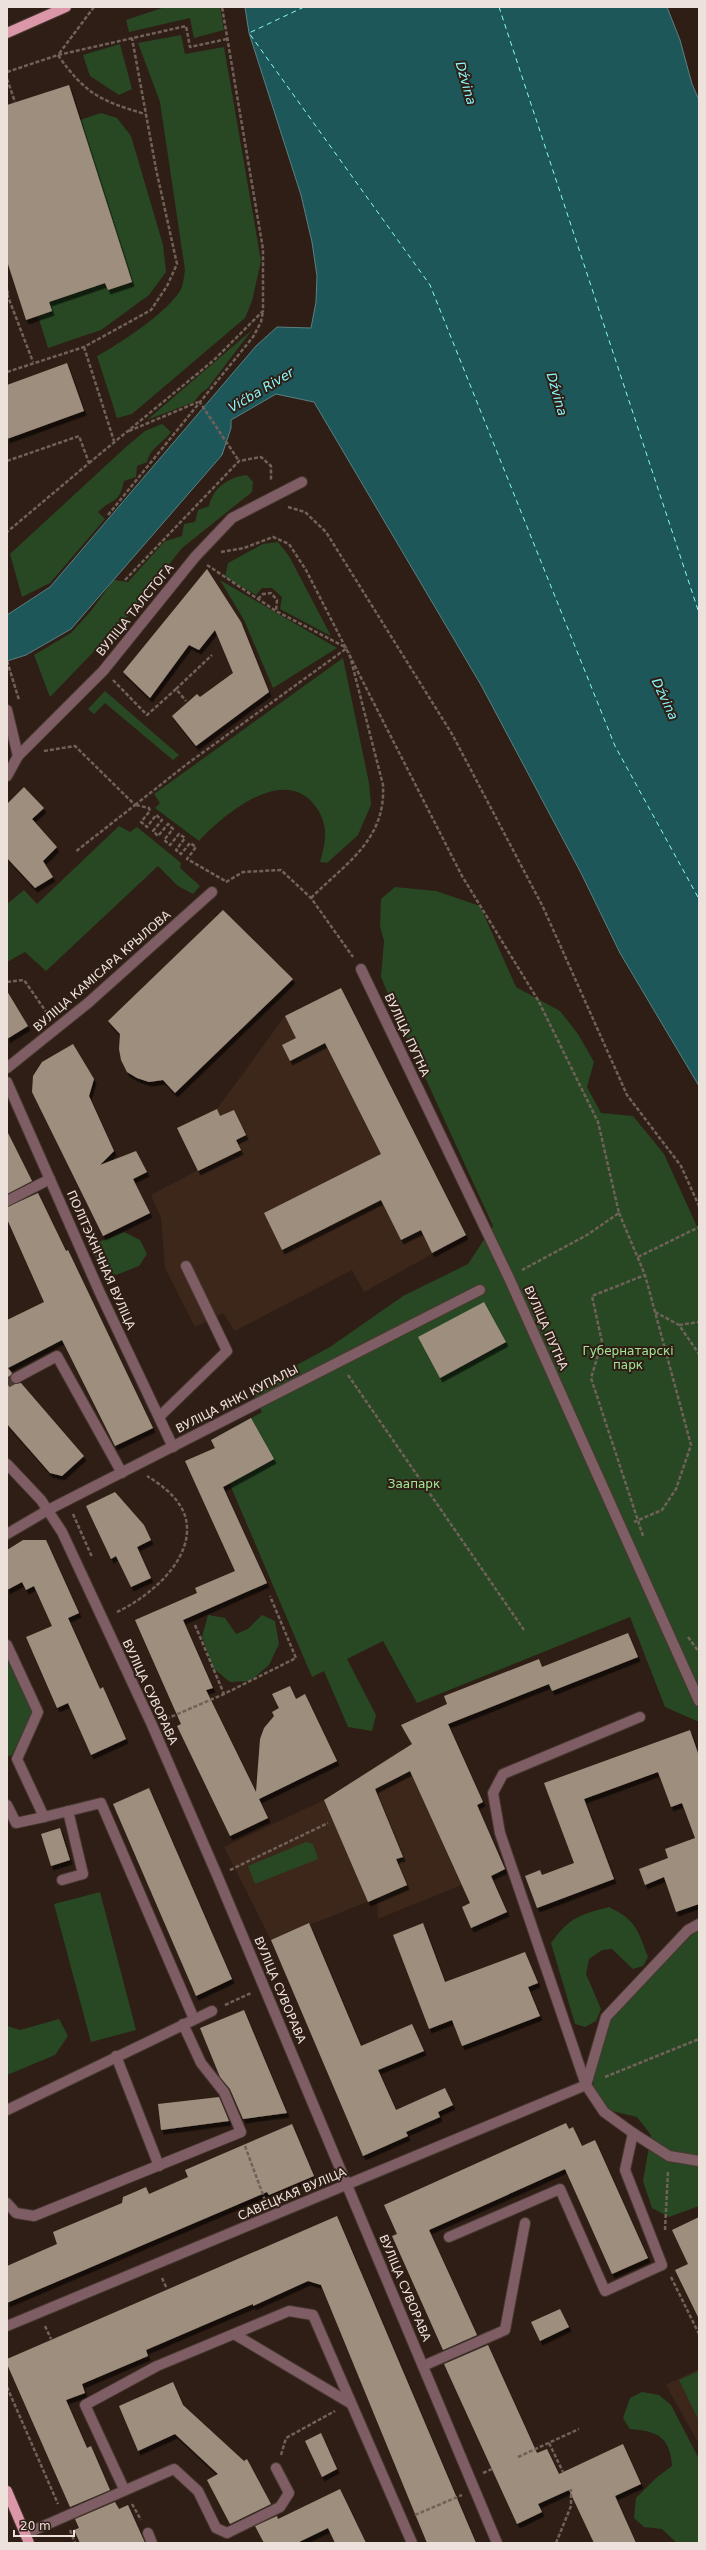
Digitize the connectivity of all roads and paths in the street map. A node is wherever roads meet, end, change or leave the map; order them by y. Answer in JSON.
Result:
{"nodes":[{"id":1,"x":66,"y":7,"type":"edge"},
{"id":2,"x":94,"y":7,"type":"edge"},
{"id":3,"x":222,"y":7,"type":"edge"},
{"id":4,"x":7,"y":33,"type":"edge"},
{"id":5,"x":132,"y":38,"type":"junction"},
{"id":6,"x":227,"y":39,"type":"junction"},
{"id":7,"x":58,"y":55,"type":"junction"},
{"id":8,"x":7,"y":72,"type":"edge"},
{"id":9,"x":7,"y":79,"type":"edge"},
{"id":10,"x":15,"y":102,"type":"dead end"},
{"id":11,"x":146,"y":114,"type":"junction"},
{"id":12,"x":7,"y":290,"type":"edge"},
{"id":13,"x":8,"y":294,"type":"edge"},
{"id":14,"x":263,"y":310,"type":"junction"},
{"id":15,"x":84,"y":347,"type":"junction"},
{"id":16,"x":32,"y":362,"type":"junction"},
{"id":17,"x":7,"y":372,"type":"edge"},
{"id":18,"x":200,"y":401,"type":"junction"},
{"id":19,"x":125,"y":433,"type":"junction"},
{"id":20,"x":114,"y":441,"type":"junction"},
{"id":21,"x":7,"y":461,"type":"edge"},
{"id":22,"x":239,"y":461,"type":"junction"},
{"id":23,"x":89,"y":463,"type":"junction"},
{"id":24,"x":302,"y":482,"type":"dead end"},
{"id":25,"x":265,"y":502,"type":"junction"},
{"id":26,"x":108,"y":515,"type":"dead end"},
{"id":27,"x":7,"y":532,"type":"edge"},
{"id":28,"x":195,"y":557,"type":"junction"},
{"id":29,"x":125,"y":580,"type":"dead end"},
{"id":30,"x":258,"y":599,"type":"junction"},
{"id":31,"x":276,"y":611,"type":"junction"},
{"id":32,"x":348,"y":648,"type":"junction"},
{"id":33,"x":212,"y":655,"type":"dead end"},
{"id":34,"x":7,"y":660,"type":"edge"},
{"id":35,"x":103,"y":671,"type":"junction"},
{"id":36,"x":176,"y":689,"type":"junction"},
{"id":37,"x":186,"y":701,"type":"dead end"},
{"id":38,"x":20,"y":706,"type":"dead end"},
{"id":39,"x":7,"y":710,"type":"edge"},
{"id":40,"x":75,"y":746,"type":"dead end"},
{"id":41,"x":18,"y":756,"type":"junction"},
{"id":42,"x":7,"y":776,"type":"edge"},
{"id":43,"x":135,"y":805,"type":"junction"},
{"id":44,"x":75,"y":852,"type":"dead end"},
{"id":45,"x":227,"y":882,"type":"junction"},
{"id":46,"x":212,"y":892,"type":"joint"},
{"id":47,"x":311,"y":898,"type":"junction"},
{"id":48,"x":362,"y":968,"type":"joint"},
{"id":49,"x":7,"y":982,"type":"edge"},
{"id":50,"x":57,"y":1028,"type":"junction"},
{"id":51,"x":7,"y":1068,"type":"edge"},
{"id":52,"x":7,"y":1082,"type":"edge"},
{"id":53,"x":50,"y":1179,"type":"junction"},
{"id":54,"x":7,"y":1201,"type":"edge"},
{"id":55,"x":699,"y":1206,"type":"edge"},
{"id":56,"x":620,"y":1214,"type":"junction"},
{"id":57,"x":699,"y":1227,"type":"edge"},
{"id":58,"x":638,"y":1257,"type":"junction"},
{"id":59,"x":186,"y":1266,"type":"dead end"},
{"id":60,"x":645,"y":1275,"type":"junction"},
{"id":61,"x":509,"y":1278,"type":"junction"},
{"id":62,"x":480,"y":1290,"type":"dead end"},
{"id":63,"x":655,"y":1312,"type":"junction"},
{"id":64,"x":699,"y":1322,"type":"edge"},
{"id":65,"x":679,"y":1325,"type":"junction"},
{"id":66,"x":699,"y":1354,"type":"edge"},
{"id":67,"x":337,"y":1362,"type":"junction"},
{"id":68,"x":16,"y":1378,"type":"tunnel mouth"},
{"id":69,"x":159,"y":1417,"type":"junction"},
{"id":70,"x":173,"y":1447,"type":"junction"},
{"id":71,"x":7,"y":1464,"type":"edge"},
{"id":72,"x":122,"y":1473,"type":"junction"},
{"id":73,"x":146,"y":1476,"type":"dead end"},
{"id":74,"x":48,"y":1510,"type":"junction"},
{"id":75,"x":7,"y":1534,"type":"edge"},
{"id":76,"x":270,"y":1596,"type":"dead end"},
{"id":77,"x":117,"y":1612,"type":"dead end"},
{"id":78,"x":195,"y":1625,"type":"dead end"},
{"id":79,"x":524,"y":1630,"type":"dead end"},
{"id":80,"x":7,"y":1645,"type":"edge"},
{"id":81,"x":224,"y":1694,"type":"junction"},
{"id":82,"x":699,"y":1701,"type":"edge"},
{"id":83,"x":640,"y":1716,"type":"dead end"},
{"id":84,"x":165,"y":1719,"type":"dead end"},
{"id":85,"x":7,"y":1805,"type":"edge"},
{"id":86,"x":68,"y":1812,"type":"junction"},
{"id":87,"x":44,"y":1817,"type":"junction"},
{"id":88,"x":328,"y":1823,"type":"dead end"},
{"id":89,"x":229,"y":1870,"type":"dead end"},
{"id":90,"x":62,"y":1880,"type":"dead end"},
{"id":91,"x":699,"y":1924,"type":"edge"},
{"id":92,"x":250,"y":1993,"type":"dead end"},
{"id":93,"x":212,"y":2010,"type":"joint"},
{"id":94,"x":194,"y":2019,"type":"junction"},
{"id":95,"x":183,"y":2024,"type":"junction"},
{"id":96,"x":699,"y":2039,"type":"edge"},
{"id":97,"x":116,"y":2056,"type":"junction"},
{"id":98,"x":586,"y":2085,"type":"junction"},
{"id":99,"x":7,"y":2110,"type":"edge"},
{"id":100,"x":241,"y":2132,"type":"junction"},
{"id":101,"x":633,"y":2133,"type":"junction"},
{"id":102,"x":699,"y":2161,"type":"edge"},
{"id":103,"x":159,"y":2166,"type":"junction"},
{"id":104,"x":348,"y":2185,"type":"junction"},
{"id":105,"x":7,"y":2203,"type":"edge"},
{"id":106,"x":271,"y":2217,"type":"junction"},
{"id":107,"x":525,"y":2223,"type":"dead end"},
{"id":108,"x":449,"y":2237,"type":"dead end"},
{"id":109,"x":7,"y":2326,"type":"edge"},
{"id":110,"x":234,"y":2334,"type":"junction"},
{"id":111,"x":423,"y":2366,"type":"junction"},
{"id":112,"x":7,"y":2387,"type":"edge"},
{"id":113,"x":350,"y":2403,"type":"junction"},
{"id":114,"x":579,"y":2429,"type":"dead end"},
{"id":115,"x":549,"y":2443,"type":"junction"},
{"id":116,"x":518,"y":2457,"type":"dead end"},
{"id":117,"x":276,"y":2468,"type":"joint"},
{"id":118,"x":563,"y":2472,"type":"dead end"},
{"id":119,"x":124,"y":2489,"type":"junction"},
{"id":120,"x":571,"y":2489,"type":"dead end"},
{"id":121,"x":474,"y":2490,"type":"junction"},
{"id":122,"x":7,"y":2491,"type":"edge"},
{"id":123,"x":64,"y":2517,"type":"junction"},
{"id":124,"x":402,"y":2521,"type":"junction"},
{"id":125,"x":148,"y":2533,"type":"joint"},
{"id":126,"x":27,"y":2538,"type":"edge"},
{"id":127,"x":75,"y":2543,"type":"edge"},
{"id":128,"x":152,"y":2543,"type":"edge"},
{"id":129,"x":412,"y":2543,"type":"edge"},
{"id":130,"x":496,"y":2543,"type":"edge"},
{"id":131,"x":556,"y":2543,"type":"edge"}],
"edges":[{"from":1,"to":4,"type":"main road"},
{"from":2,"to":7,"type":"path"},
{"from":3,"to":6,"type":"path"},
{"from":5,"to":6,"type":"path"},
{"from":5,"to":7,"type":"path"},
{"from":5,"to":11,"type":"path"},
{"from":6,"to":14,"type":"path"},
{"from":7,"to":8,"type":"path"},
{"from":7,"to":11,"type":"path"},
{"from":9,"to":10,"type":"path"},
{"from":11,"to":15,"type":"path"},
{"from":12,"to":13,"type":"path"},
{"from":13,"to":16,"type":"path"},
{"from":14,"to":18,"type":"path"},
{"from":14,"to":19,"type":"path"},
{"from":15,"to":16,"type":"path"},
{"from":15,"to":20,"type":"path"},
{"from":16,"to":17,"type":"path"},
{"from":18,"to":19,"type":"path"},
{"from":18,"to":22,"type":"path"},
{"from":18,"to":26,"type":"path"},
{"from":19,"to":20,"type":"path"},
{"from":20,"to":23,"type":"path"},
{"from":21,"to":23,"type":"path"},
{"from":22,"to":25,"type":"path"},
{"from":22,"to":29,"type":"path"},
{"from":23,"to":27,"type":"path"},
{"from":24,"to":25,"type":"street","name":"ВУЛІЦА ТАЛСТОГА"},
{"from":25,"to":28,"type":"street","name":"ВУЛІЦА ТАЛСТОГА"},
{"from":25,"to":55,"type":"path"},
{"from":28,"to":30,"type":"path"},
{"from":28,"to":32,"type":"path"},
{"from":28,"to":35,"type":"street","name":"ВУЛІЦА ТАЛСТОГА"},
{"from":30,"to":31,"type":"path"},
{"from":30,"to":31,"type":"path"},
{"from":31,"to":32,"type":"path"},
{"from":32,"to":43,"type":"path"},
{"from":32,"to":47,"type":"path"},
{"from":32,"to":56,"type":"path"},
{"from":33,"to":36,"type":"path"},
{"from":34,"to":38,"type":"path"},
{"from":35,"to":36,"type":"path"},
{"from":35,"to":41,"type":"street","name":"ВУЛІЦА ТАЛСТОГА"},
{"from":36,"to":37,"type":"path"},
{"from":39,"to":41,"type":"street"},
{"from":40,"to":43,"type":"path"},
{"from":41,"to":42,"type":"street","name":"ВУЛІЦА ТАЛСТОГА"},
{"from":43,"to":44,"type":"path"},
{"from":43,"to":45,"type":"path"},
{"from":45,"to":46,"type":"path"},
{"from":45,"to":47,"type":"path"},
{"from":46,"to":50,"type":"street","name":"ВУЛІЦА КАМІСАРА КРЫЛОВА"},
{"from":47,"to":48,"type":"path"},
{"from":48,"to":61,"type":"street","name":"ВУЛІЦА ПУТНА"},
{"from":49,"to":50,"type":"path"},
{"from":50,"to":51,"type":"street","name":"ВУЛІЦА КАМІСАРА КРЫЛОВА"},
{"from":52,"to":53,"type":"street","name":"ПОЛІТЭХНІЧНАЯ ВУЛІЦА"},
{"from":53,"to":54,"type":"street"},
{"from":53,"to":69,"type":"street","name":"ПОЛІТЭХНІЧНАЯ ВУЛІЦА"},
{"from":56,"to":58,"type":"path"},
{"from":56,"to":61,"type":"path"},
{"from":57,"to":58,"type":"path"},
{"from":58,"to":60,"type":"path"},
{"from":59,"to":69,"type":"street"},
{"from":60,"to":63,"type":"path"},
{"from":60,"to":63,"type":"path"},
{"from":61,"to":82,"type":"street","name":"ВУЛІЦА ПУТНА"},
{"from":62,"to":67,"type":"street","name":"ВУЛІЦА ЯНКІ КУПАЛЫ"},
{"from":63,"to":65,"type":"path"},
{"from":64,"to":65,"type":"path"},
{"from":65,"to":66,"type":"path"},
{"from":67,"to":70,"type":"street","name":"ВУЛІЦА ЯНКІ КУПАЛЫ"},
{"from":67,"to":79,"type":"path"},
{"from":68,"to":72,"type":"street"},
{"from":69,"to":70,"type":"street","name":"ПОЛІТЭХНІЧНАЯ ВУЛІЦА"},
{"from":70,"to":72,"type":"street","name":"ВУЛІЦА ЯНКІ КУПАЛЫ"},
{"from":71,"to":74,"type":"street","name":"ВУЛІЦА СУВОРАВА"},
{"from":72,"to":74,"type":"street","name":"ВУЛІЦА ЯНКІ КУПАЛЫ"},
{"from":73,"to":77,"type":"path"},
{"from":74,"to":75,"type":"street","name":"ВУЛІЦА ЯНКІ КУПАЛЫ"},
{"from":74,"to":104,"type":"street","name":"ВУЛІЦА СУВОРАВА"},
{"from":76,"to":81,"type":"path"},
{"from":78,"to":81,"type":"path"},
{"from":80,"to":87,"type":"street"},
{"from":81,"to":84,"type":"path"},
{"from":83,"to":98,"type":"street"},
{"from":85,"to":87,"type":"street"},
{"from":86,"to":87,"type":"street"},
{"from":86,"to":90,"type":"street"},
{"from":86,"to":94,"type":"street"},
{"from":88,"to":89,"type":"path"},
{"from":91,"to":98,"type":"street"},
{"from":92,"to":93,"type":"path"},
{"from":93,"to":94,"type":"street"},
{"from":94,"to":95,"type":"street"},
{"from":95,"to":97,"type":"street"},
{"from":95,"to":100,"type":"street"},
{"from":96,"to":98,"type":"path"},
{"from":97,"to":99,"type":"street"},
{"from":97,"to":103,"type":"street"},
{"from":98,"to":101,"type":"street"},
{"from":98,"to":104,"type":"street","name":"САВЕЦКАЯ ВУЛІЦА"},
{"from":100,"to":103,"type":"street"},
{"from":100,"to":106,"type":"path"},
{"from":101,"to":102,"type":"street"},
{"from":101,"to":108,"type":"street"},
{"from":103,"to":105,"type":"street"},
{"from":104,"to":106,"type":"street","name":"САВЕЦКАЯ ВУЛІЦА"},
{"from":104,"to":111,"type":"street","name":"ВУЛІЦА СУВОРАВА"},
{"from":106,"to":109,"type":"street","name":"САВЕЦКАЯ ВУЛІЦА"},
{"from":107,"to":111,"type":"street"},
{"from":110,"to":113,"type":"street"},
{"from":110,"to":113,"type":"street"},
{"from":110,"to":119,"type":"street"},
{"from":111,"to":121,"type":"street","name":"ВУЛІЦА СУВОРАВА"},
{"from":112,"to":123,"type":"path"},
{"from":113,"to":117,"type":"path"},
{"from":113,"to":124,"type":"street"},
{"from":114,"to":115,"type":"path"},
{"from":115,"to":116,"type":"path"},
{"from":115,"to":118,"type":"path"},
{"from":117,"to":119,"type":"street"},
{"from":119,"to":123,"type":"street"},
{"from":119,"to":125,"type":"path"},
{"from":120,"to":131,"type":"path"},
{"from":121,"to":124,"type":"path"},
{"from":121,"to":130,"type":"street","name":"ВУЛІЦА СУВОРАВА"},
{"from":122,"to":126,"type":"main road"},
{"from":123,"to":126,"type":"street"},
{"from":123,"to":127,"type":"path"},
{"from":124,"to":129,"type":"street"},
{"from":125,"to":128,"type":"street"}]}
